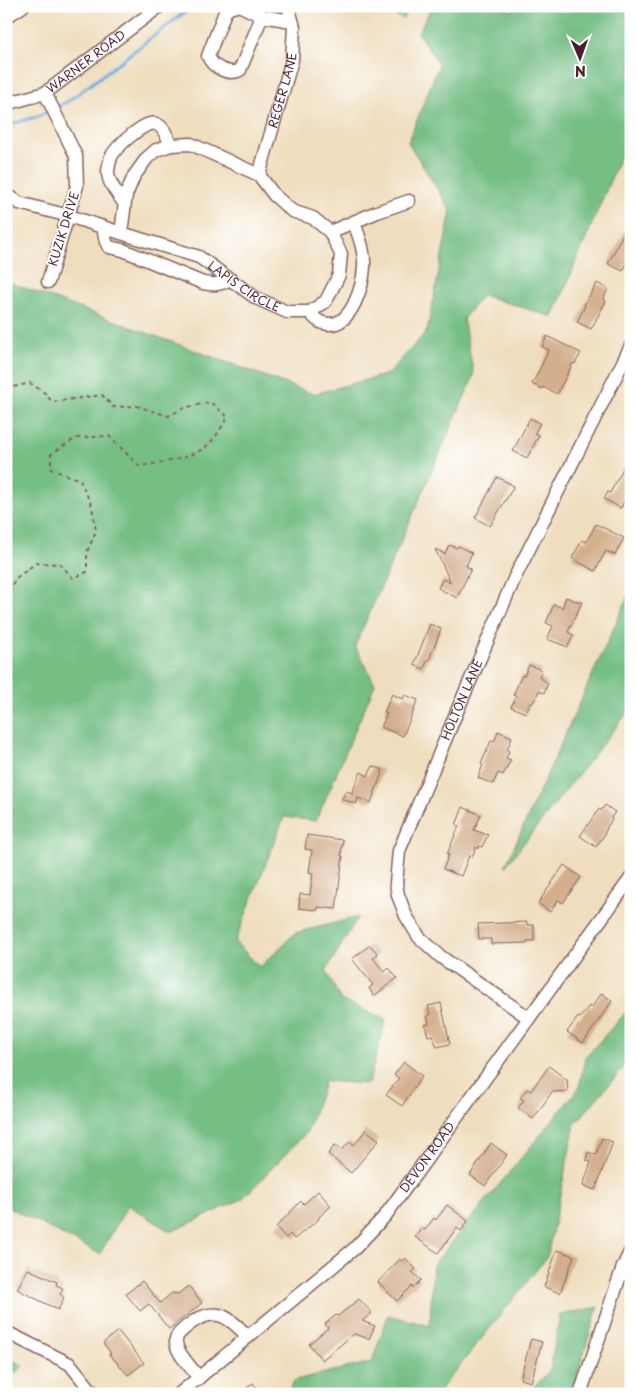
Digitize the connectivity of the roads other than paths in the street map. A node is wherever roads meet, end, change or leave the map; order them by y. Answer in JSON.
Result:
{"nodes":[{"id":1,"x":23,"y":6,"type":"edge"},
{"id":2,"x":160,"y":6,"type":"edge"},
{"id":3,"x":236,"y":6,"type":"edge"},
{"id":4,"x":241,"y":6,"type":"edge"},
{"id":5,"x":288,"y":6,"type":"edge"},
{"id":6,"x":262,"y":16,"type":"junction"},
{"id":7,"x":6,"y":17,"type":"edge"},
{"id":8,"x":292,"y":21,"type":"junction"},
{"id":9,"x":45,"y":93,"type":"junction"},
{"id":10,"x":6,"y":104,"type":"edge"},
{"id":11,"x":171,"y":145,"type":"junction"},
{"id":12,"x":259,"y":175,"type":"junction"},
{"id":13,"x":6,"y":194,"type":"edge"},
{"id":14,"x":409,"y":201,"type":"dead end"},
{"id":15,"x":124,"y":203,"type":"junction"},
{"id":16,"x":69,"y":216,"type":"junction"},
{"id":17,"x":354,"y":222,"type":"junction"},
{"id":18,"x":102,"y":227,"type":"junction"},
{"id":19,"x":330,"y":232,"type":"junction"},
{"id":20,"x":122,"y":233,"type":"junction"},
{"id":21,"x":230,"y":279,"type":"junction"},
{"id":22,"x":48,"y":282,"type":"dead end"},
{"id":23,"x":310,"y":312,"type":"junction"},
{"id":24,"x":631,"y":346,"type":"edge"},
{"id":25,"x":631,"y":878,"type":"edge"},
{"id":26,"x":528,"y":1018,"type":"junction"},
{"id":27,"x":631,"y":1250,"type":"edge"},
{"id":28,"x":6,"y":1332,"type":"edge"},
{"id":29,"x":248,"y":1337,"type":"junction"},
{"id":30,"x":199,"y":1378,"type":"junction"},
{"id":31,"x":94,"y":1394,"type":"edge"},
{"id":32,"x":179,"y":1394,"type":"edge"},
{"id":33,"x":580,"y":1394,"type":"edge"}],
"edges":[{"from":1,"to":7,"type":"street"},
{"from":2,"to":9,"type":"street","name":"WARNER ROAD"},
{"from":3,"to":6,"type":"street"},
{"from":4,"to":6,"type":"street"},
{"from":5,"to":8,"type":"street","name":"REGER LANE"},
{"from":6,"to":8,"type":"street"},
{"from":8,"to":12,"type":"street","name":"REGER LANE"},
{"from":9,"to":10,"type":"street","name":"WARNER ROAD"},
{"from":9,"to":16,"type":"street","name":"KUZIK DRIVE"},
{"from":11,"to":12,"type":"street"},
{"from":11,"to":15,"type":"street"},
{"from":11,"to":15,"type":"street"},
{"from":12,"to":19,"type":"street"},
{"from":13,"to":16,"type":"street","name":"LAPIS CIRCLE"},
{"from":14,"to":17,"type":"street"},
{"from":15,"to":20,"type":"street"},
{"from":16,"to":18,"type":"street","name":"LAPIS CIRCLE"},
{"from":16,"to":22,"type":"street","name":"KUZIK DRIVE"},
{"from":17,"to":19,"type":"street"},
{"from":17,"to":23,"type":"street"},
{"from":18,"to":20,"type":"street","name":"LAPIS CIRCLE"},
{"from":18,"to":21,"type":"street"},
{"from":19,"to":23,"type":"street"},
{"from":20,"to":21,"type":"street","name":"LAPIS CIRCLE"},
{"from":21,"to":23,"type":"street","name":"LAPIS CIRCLE"},
{"from":24,"to":26,"type":"street","name":"HOLTON LANE"},
{"from":25,"to":26,"type":"street","name":"DEVON ROAD"},
{"from":26,"to":29,"type":"street","name":"DEVON ROAD"},
{"from":27,"to":33,"type":"street"},
{"from":28,"to":31,"type":"street"},
{"from":29,"to":30,"type":"street","name":"DEVON ROAD"},
{"from":29,"to":30,"type":"street"},
{"from":30,"to":32,"type":"street","name":"DEVON ROAD"}]}
